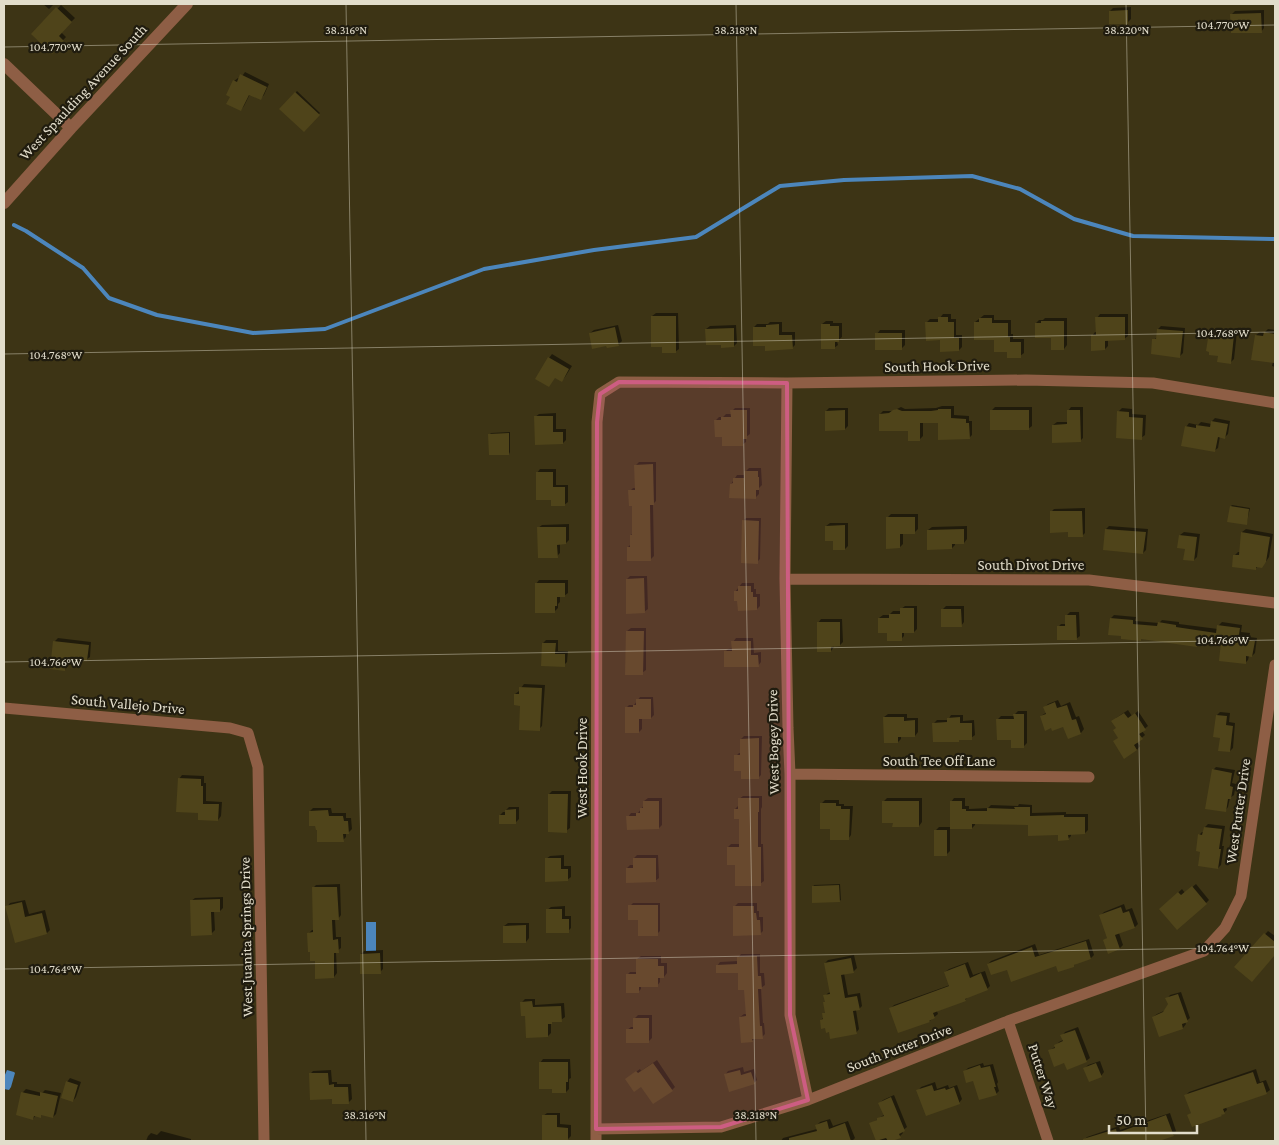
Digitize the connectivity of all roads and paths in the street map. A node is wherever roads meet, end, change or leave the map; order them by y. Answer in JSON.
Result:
{"nodes":[{"id":1,"x":186,"y":4,"type":"edge"},
{"id":2,"x":4,"y":64,"type":"edge"},
{"id":3,"x":71,"y":128,"type":"junction"},
{"id":4,"x":4,"y":203,"type":"edge"},
{"id":5,"x":787,"y":383,"type":"junction"},
{"id":6,"x":600,"y":394,"type":"joint"},
{"id":7,"x":1275,"y":403,"type":"edge"},
{"id":8,"x":785,"y":579,"type":"junction"},
{"id":9,"x":1275,"y":603,"type":"edge"},
{"id":10,"x":1275,"y":665,"type":"edge"},
{"id":11,"x":4,"y":708,"type":"edge"},
{"id":12,"x":248,"y":733,"type":"joint"},
{"id":13,"x":790,"y":774,"type":"junction"},
{"id":14,"x":1089,"y":777,"type":"dead end"},
{"id":15,"x":1204,"y":951,"type":"joint"},
{"id":16,"x":1008,"y":1021,"type":"junction"},
{"id":17,"x":808,"y":1100,"type":"junction"},
{"id":18,"x":596,"y":1129,"type":"junction"},
{"id":19,"x":264,"y":1141,"type":"edge"},
{"id":20,"x":596,"y":1141,"type":"edge"},
{"id":21,"x":1048,"y":1141,"type":"edge"}],
"edges":[{"from":1,"to":3,"type":"street","name":"West Spaulding Avenue South"},
{"from":2,"to":3,"type":"street"},
{"from":3,"to":4,"type":"street","name":"West Spaulding Avenue South"},
{"from":5,"to":6,"type":"street","name":"South Hook Drive"},
{"from":5,"to":7,"type":"street","name":"South Hook Drive"},
{"from":5,"to":8,"type":"street","name":"West Bogey Drive"},
{"from":6,"to":18,"type":"street","name":"West Hook Drive"},
{"from":8,"to":9,"type":"street","name":"South Divot Drive"},
{"from":8,"to":13,"type":"street","name":"West Bogey Drive"},
{"from":10,"to":15,"type":"street","name":"West Putter Drive"},
{"from":11,"to":12,"type":"street","name":"South Vallejo Drive"},
{"from":12,"to":19,"type":"street","name":"West Juanita Springs Drive"},
{"from":13,"to":14,"type":"street","name":"South Tee Off Lane"},
{"from":13,"to":17,"type":"street","name":"West Bogey Drive"},
{"from":15,"to":16,"type":"street","name":"South Putter Drive"},
{"from":16,"to":17,"type":"street","name":"South Putter Drive"},
{"from":16,"to":21,"type":"street","name":"Putter Way"},
{"from":17,"to":18,"type":"street","name":"South Putter Drive"},
{"from":18,"to":20,"type":"street","name":"West Hook Drive"}]}
